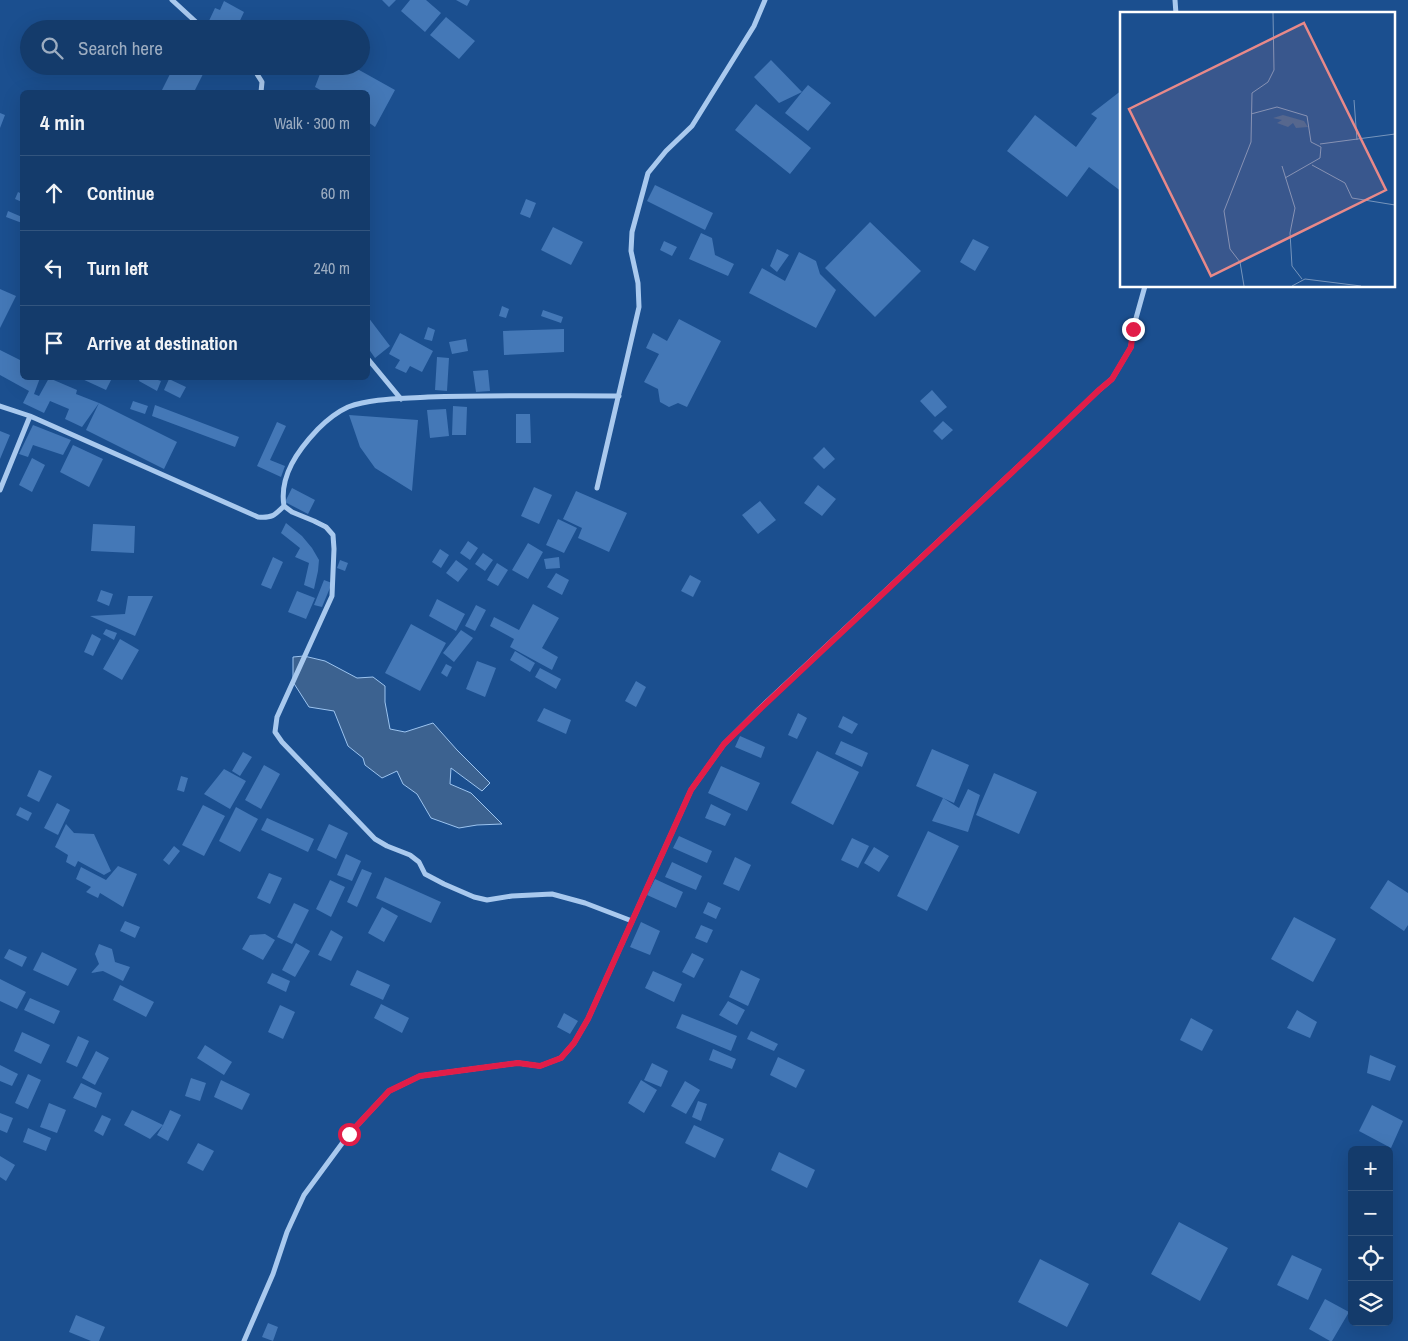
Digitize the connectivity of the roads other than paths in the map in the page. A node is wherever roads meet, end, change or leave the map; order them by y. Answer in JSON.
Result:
{"nodes":[{"id":1,"x":172,"y":0,"type":"edge"},
{"id":2,"x":765,"y":0,"type":"edge"},
{"id":3,"x":194,"y":20,"type":"edge"},
{"id":4,"x":258,"y":75,"type":"edge"},
{"id":5,"x":261,"y":90,"type":"edge"},
{"id":6,"x":1144,"y":288,"type":"edge"},
{"id":7,"x":370,"y":361,"type":"edge"},
{"id":8,"x":619,"y":396,"type":"junction"},
{"id":9,"x":401,"y":399,"type":"junction"},
{"id":10,"x":0,"y":406,"type":"edge"},
{"id":11,"x":30,"y":416,"type":"junction"},
{"id":12,"x":597,"y":488,"type":"dead end"},
{"id":13,"x":0,"y":490,"type":"edge"},
{"id":14,"x":284,"y":506,"type":"junction"},
{"id":15,"x":632,"y":921,"type":"junction"},
{"id":16,"x":244,"y":1341,"type":"edge"}],
"edges":[{"from":1,"to":3,"type":"street"},
{"from":2,"to":8,"type":"street"},
{"from":4,"to":5,"type":"street"},
{"from":6,"to":15,"type":"street"},
{"from":7,"to":9,"type":"street"},
{"from":8,"to":9,"type":"street"},
{"from":8,"to":12,"type":"street"},
{"from":9,"to":14,"type":"street"},
{"from":10,"to":11,"type":"street"},
{"from":11,"to":13,"type":"street"},
{"from":11,"to":14,"type":"street"},
{"from":14,"to":15,"type":"street"},
{"from":15,"to":16,"type":"street"}]}
